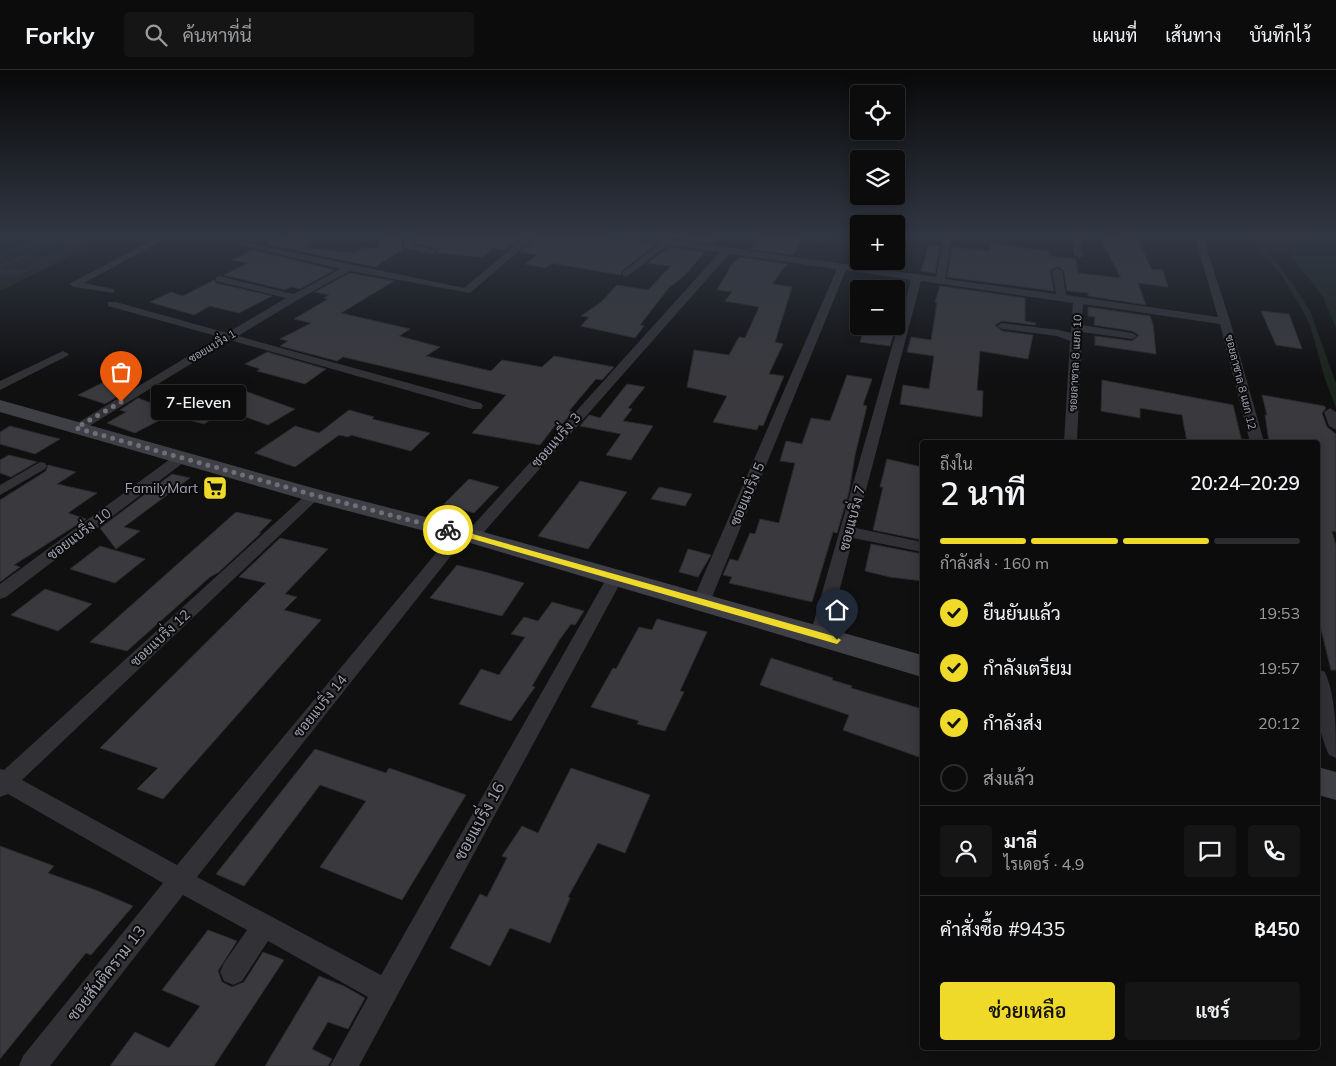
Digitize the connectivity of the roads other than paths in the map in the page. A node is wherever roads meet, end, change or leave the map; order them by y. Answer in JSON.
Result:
{"nodes":[{"id":1,"x":75,"y":283,"type":"edge"},
{"id":2,"x":238,"y":283,"type":"edge"},
{"id":3,"x":321,"y":283,"type":"edge"},
{"id":4,"x":428,"y":283,"type":"edge"},
{"id":5,"x":475,"y":283,"type":"edge"},
{"id":6,"x":697,"y":283,"type":"edge"},
{"id":7,"x":836,"y":283,"type":"edge"},
{"id":8,"x":916,"y":283,"type":"edge"},
{"id":9,"x":965,"y":283,"type":"edge"},
{"id":10,"x":1059,"y":283,"type":"edge"},
{"id":11,"x":1214,"y":283,"type":"edge"},
{"id":12,"x":110,"y":291,"type":"dead end"},
{"id":13,"x":295,"y":297,"type":"junction"},
{"id":14,"x":1061,"y":297,"type":"junction"},
{"id":15,"x":1078,"y":300,"type":"junction"},
{"id":16,"x":112,"y":304,"type":"dead end"},
{"id":17,"x":1226,"y":321,"type":"junction"},
{"id":18,"x":1002,"y":326,"type":"dead end"},
{"id":19,"x":1077,"y":333,"type":"junction"},
{"id":20,"x":1132,"y":336,"type":"dead end"},
{"id":21,"x":227,"y":337,"type":"junction"},
{"id":22,"x":64,"y":354,"type":"dead end"},
{"id":23,"x":0,"y":386,"type":"edge"},
{"id":24,"x":476,"y":406,"type":"dead end"},
{"id":25,"x":4,"y":410,"type":"edge"},
{"id":26,"x":1330,"y":412,"type":"dead end"},
{"id":27,"x":1336,"y":426,"type":"edge"},
{"id":28,"x":76,"y":428,"type":"junction"},
{"id":29,"x":1070,"y":440,"type":"edge"},
{"id":30,"x":1256,"y":440,"type":"edge"},
{"id":31,"x":182,"y":458,"type":"junction"},
{"id":32,"x":40,"y":466,"type":"dead end"},
{"id":33,"x":0,"y":491,"type":"edge"},
{"id":34,"x":314,"y":495,"type":"junction"},
{"id":35,"x":848,"y":532,"type":"junction"},
{"id":36,"x":466,"y":534,"type":"junction"},
{"id":37,"x":920,"y":547,"type":"edge"},
{"id":38,"x":615,"y":578,"type":"junction"},
{"id":39,"x":0,"y":593,"type":"edge"},
{"id":40,"x":701,"y":602,"type":"junction"},
{"id":41,"x":820,"y":635,"type":"junction"},
{"id":42,"x":920,"y":665,"type":"edge"},
{"id":43,"x":1320,"y":685,"type":"edge"},
{"id":44,"x":1336,"y":749,"type":"edge"},
{"id":45,"x":2,"y":782,"type":"edge"},
{"id":46,"x":1320,"y":782,"type":"edge"},
{"id":47,"x":1336,"y":786,"type":"edge"},
{"id":48,"x":180,"y":880,"type":"junction"},
{"id":49,"x":264,"y":926,"type":"junction"},
{"id":50,"x":232,"y":972,"type":"dead end"},
{"id":51,"x":384,"y":992,"type":"junction"},
{"id":52,"x":33,"y":1066,"type":"edge"},
{"id":53,"x":344,"y":1066,"type":"edge"}],
"edges":[{"from":1,"to":12,"type":"street"},
{"from":2,"to":13,"type":"street"},
{"from":3,"to":13,"type":"street","name":"ซอยแบริ่ง 1"},
{"from":4,"to":5,"type":"street"},
{"from":6,"to":36,"type":"street","name":"ซอยแบริ่ง 3"},
{"from":7,"to":40,"type":"street","name":"ซอยแบริ่ง 5"},
{"from":8,"to":35,"type":"street","name":"ซอยแบริ่ง 7"},
{"from":9,"to":14,"type":"street"},
{"from":10,"to":14,"type":"street"},
{"from":11,"to":17,"type":"street"},
{"from":13,"to":21,"type":"street","name":"ซอยแบริ่ง 1"},
{"from":14,"to":15,"type":"street"},
{"from":15,"to":17,"type":"street"},
{"from":15,"to":19,"type":"street","name":"ซอยลาซาล 8 แยก 10"},
{"from":16,"to":21,"type":"street"},
{"from":17,"to":30,"type":"street","name":"ซอยลาซาล 8 แยก 12"},
{"from":18,"to":19,"type":"street"},
{"from":19,"to":20,"type":"street"},
{"from":19,"to":29,"type":"street","name":"ซอยลาซาล 8 แยก 10"},
{"from":21,"to":24,"type":"street"},
{"from":21,"to":28,"type":"street","name":"ซอยแบริ่ง 1"},
{"from":22,"to":23,"type":"street"},
{"from":25,"to":28,"type":"main road"},
{"from":26,"to":27,"type":"street"},
{"from":28,"to":31,"type":"main road"},
{"from":31,"to":34,"type":"main road"},
{"from":31,"to":39,"type":"street","name":"ซอยแบริ่ง 10"},
{"from":32,"to":33,"type":"street"},
{"from":34,"to":36,"type":"main road"},
{"from":34,"to":45,"type":"street","name":"ซอยแบริ่ง 12"},
{"from":35,"to":37,"type":"street"},
{"from":35,"to":41,"type":"street","name":"ซอยแบริ่ง 7"},
{"from":36,"to":38,"type":"main road"},
{"from":36,"to":48,"type":"street","name":"ซอยแบริ่ง 14"},
{"from":38,"to":40,"type":"main road"},
{"from":38,"to":51,"type":"street","name":"ซอยแบริ่ง 16"},
{"from":40,"to":41,"type":"main road"},
{"from":41,"to":42,"type":"main road"},
{"from":43,"to":44,"type":"street"},
{"from":45,"to":48,"type":"street"},
{"from":46,"to":47,"type":"main road"},
{"from":48,"to":49,"type":"street"},
{"from":48,"to":52,"type":"street","name":"ซอยสันติคราม 13"},
{"from":49,"to":50,"type":"street"},
{"from":49,"to":51,"type":"street"},
{"from":51,"to":53,"type":"street","name":"ซอยแบริ่ง 16"}]}
